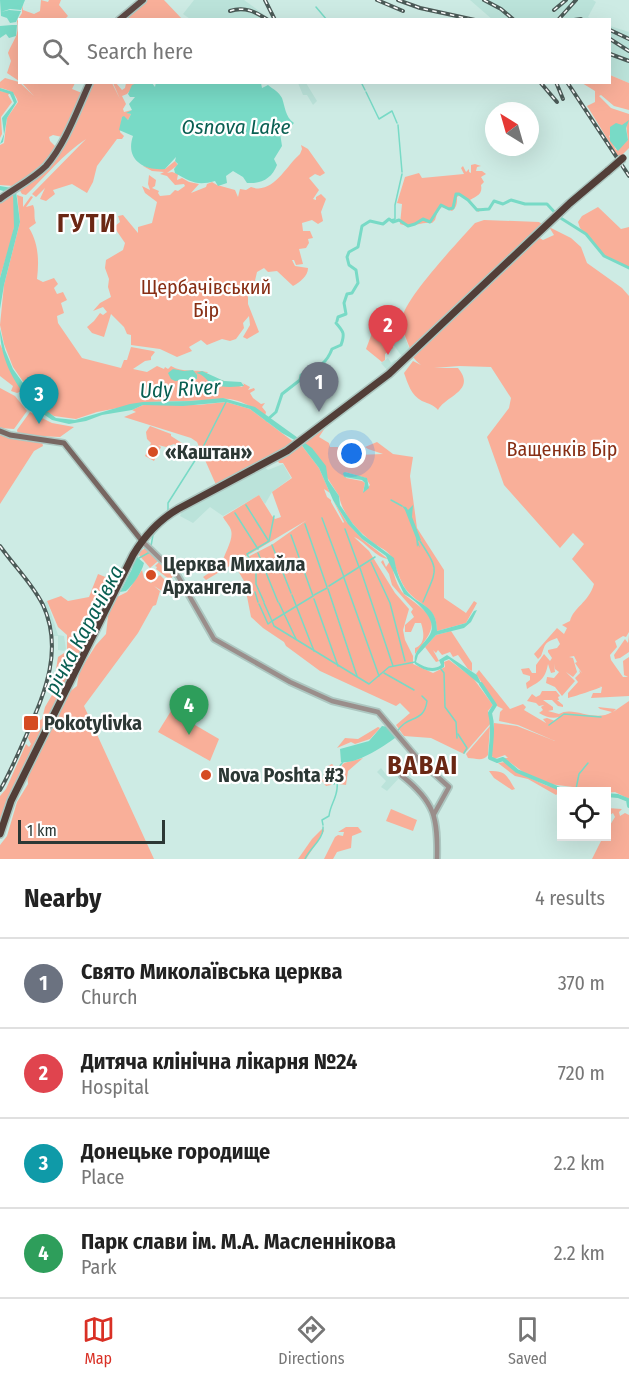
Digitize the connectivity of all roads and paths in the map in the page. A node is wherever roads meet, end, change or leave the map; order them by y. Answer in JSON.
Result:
{"nodes":[{"id":1,"x":142,"y":0,"type":"edge"},
{"id":2,"x":121,"y":18,"type":"edge"},
{"id":3,"x":89,"y":84,"type":"edge"},
{"id":4,"x":626,"y":156,"type":"edge"},
{"id":5,"x":0,"y":199,"type":"edge"},
{"id":6,"x":0,"y":431,"type":"edge"},
{"id":7,"x":142,"y":541,"type":"junction"},
{"id":8,"x":418,"y":759,"type":"junction"},
{"id":9,"x":434,"y":814,"type":"junction"},
{"id":10,"x":0,"y":834,"type":"edge"},
{"id":11,"x":437,"y":859,"type":"edge"}],
"edges":[{"from":1,"to":2,"type":"main road"},
{"from":3,"to":5,"type":"main road"},
{"from":4,"to":7,"type":"highway","bridge":true},
{"from":6,"to":7,"type":"main road"},
{"from":7,"to":8,"type":"street"},
{"from":7,"to":10,"type":"highway"},
{"from":8,"to":9,"type":"street"},
{"from":8,"to":9,"type":"street"},
{"from":9,"to":11,"type":"street"}]}
